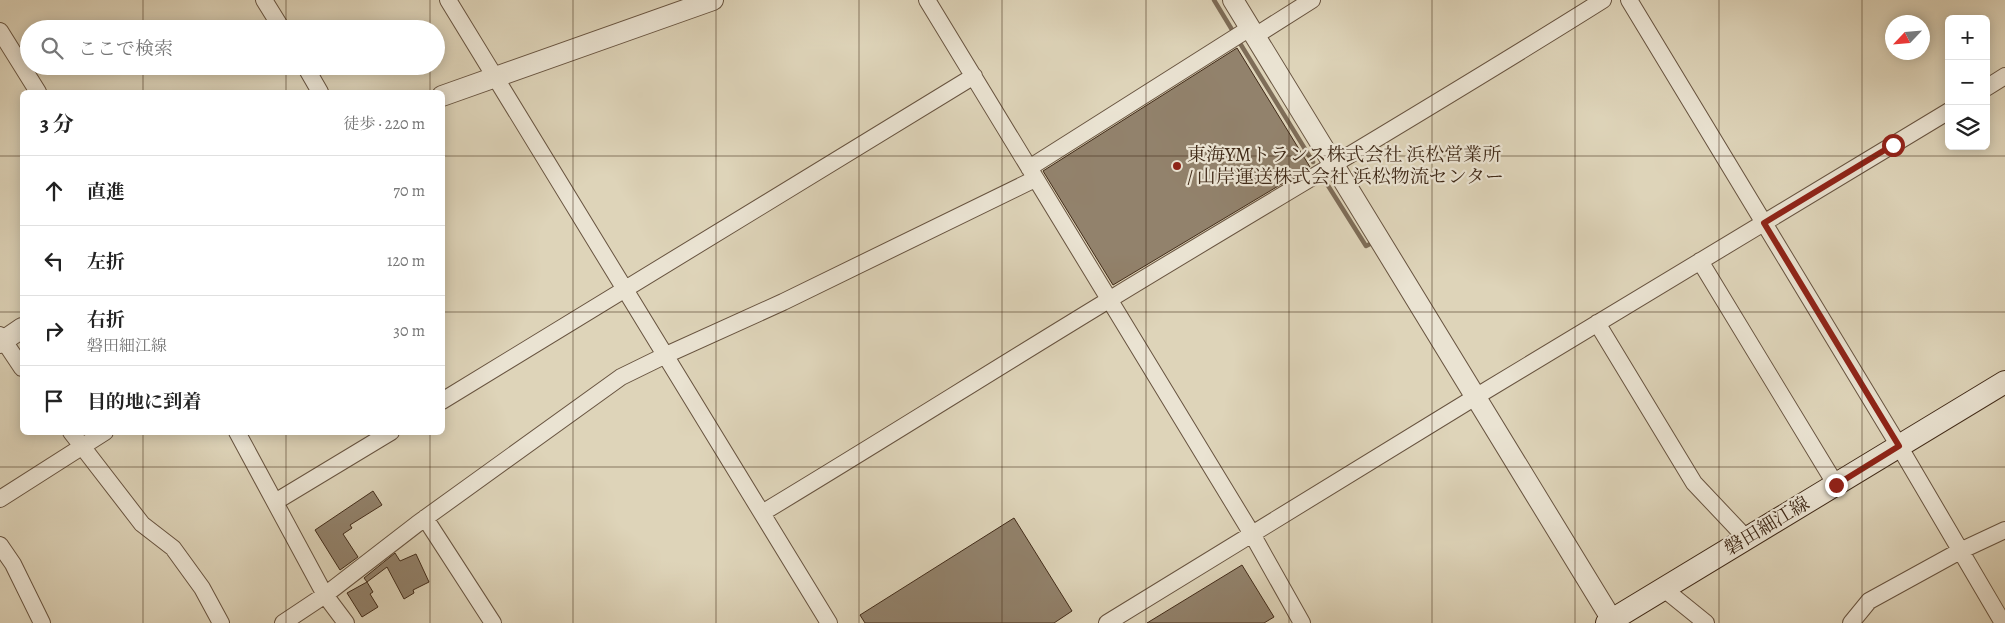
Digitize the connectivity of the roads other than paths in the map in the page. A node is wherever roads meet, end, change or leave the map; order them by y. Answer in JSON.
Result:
{"nodes":[{"id":1,"x":264,"y":0,"type":"edge"},
{"id":2,"x":448,"y":0,"type":"edge"},
{"id":3,"x":713,"y":0,"type":"edge"},
{"id":4,"x":927,"y":0,"type":"edge"},
{"id":5,"x":1233,"y":0,"type":"edge"},
{"id":6,"x":1312,"y":0,"type":"edge"},
{"id":7,"x":1603,"y":0,"type":"edge"},
{"id":8,"x":1628,"y":0,"type":"edge"},
{"id":9,"x":276,"y":20,"type":"edge"},
{"id":10,"x":0,"y":31,"type":"edge"},
{"id":11,"x":1244,"y":34,"type":"junction"},
{"id":12,"x":20,"y":63,"type":"edge"},
{"id":13,"x":27,"y":75,"type":"edge"},
{"id":14,"x":310,"y":75,"type":"edge"},
{"id":15,"x":974,"y":76,"type":"junction"},
{"id":16,"x":2005,"y":76,"type":"edge"},
{"id":17,"x":495,"y":78,"type":"junction"},
{"id":18,"x":1990,"y":85,"type":"edge"},
{"id":19,"x":37,"y":90,"type":"edge"},
{"id":20,"x":319,"y":90,"type":"edge"},
{"id":21,"x":445,"y":95,"type":"edge"},
{"id":22,"x":1945,"y":113,"type":"edge"},
{"id":23,"x":1333,"y":165,"type":"junction"},
{"id":24,"x":1032,"y":174,"type":"junction"},
{"id":25,"x":1764,"y":223,"type":"junction"},
{"id":26,"x":1700,"y":261,"type":"junction"},
{"id":27,"x":625,"y":288,"type":"junction"},
{"id":28,"x":1110,"y":299,"type":"junction"},
{"id":29,"x":1596,"y":323,"type":"junction"},
{"id":30,"x":20,"y":329,"type":"edge"},
{"id":31,"x":1,"y":339,"type":"edge"},
{"id":32,"x":666,"y":355,"type":"junction"},
{"id":33,"x":20,"y":365,"type":"edge"},
{"id":34,"x":2005,"y":382,"type":"edge"},
{"id":35,"x":1477,"y":396,"type":"junction"},
{"id":36,"x":445,"y":399,"type":"edge"},
{"id":37,"x":73,"y":435,"type":"edge"},
{"id":38,"x":100,"y":435,"type":"edge"},
{"id":39,"x":238,"y":435,"type":"edge"},
{"id":40,"x":386,"y":435,"type":"edge"},
{"id":41,"x":82,"y":446,"type":"junction"},
{"id":42,"x":1899,"y":446,"type":"junction"},
{"id":43,"x":1836,"y":485,"type":"junction"},
{"id":44,"x":0,"y":499,"type":"edge"},
{"id":45,"x":275,"y":502,"type":"junction"},
{"id":46,"x":762,"y":513,"type":"junction"},
{"id":47,"x":424,"y":518,"type":"junction"},
{"id":48,"x":2005,"y":530,"type":"edge"},
{"id":49,"x":1252,"y":534,"type":"junction"},
{"id":50,"x":1746,"y":538,"type":"junction"},
{"id":51,"x":0,"y":545,"type":"edge"},
{"id":52,"x":1960,"y":551,"type":"junction"},
{"id":53,"x":1664,"y":589,"type":"junction"},
{"id":54,"x":325,"y":595,"type":"junction"},
{"id":55,"x":1611,"y":622,"type":"edge"},
{"id":56,"x":42,"y":623,"type":"edge"},
{"id":57,"x":221,"y":623,"type":"edge"},
{"id":58,"x":283,"y":623,"type":"edge"},
{"id":59,"x":346,"y":623,"type":"edge"},
{"id":60,"x":493,"y":623,"type":"edge"},
{"id":61,"x":829,"y":623,"type":"edge"},
{"id":62,"x":1107,"y":623,"type":"edge"},
{"id":63,"x":1302,"y":623,"type":"edge"},
{"id":64,"x":1706,"y":623,"type":"edge"},
{"id":65,"x":1850,"y":623,"type":"edge"},
{"id":66,"x":2003,"y":623,"type":"edge"}],
"edges":[{"from":1,"to":9,"type":"street"},
{"from":2,"to":17,"type":"street"},
{"from":3,"to":17,"type":"street"},
{"from":4,"to":15,"type":"street"},
{"from":5,"to":11,"type":"street"},
{"from":6,"to":11,"type":"street"},
{"from":7,"to":23,"type":"street"},
{"from":8,"to":25,"type":"street"},
{"from":10,"to":12,"type":"street"},
{"from":11,"to":23,"type":"street"},
{"from":11,"to":24,"type":"street"},
{"from":13,"to":19,"type":"street"},
{"from":14,"to":20,"type":"street"},
{"from":15,"to":24,"type":"street"},
{"from":15,"to":27,"type":"street"},
{"from":16,"to":18,"type":"street"},
{"from":17,"to":21,"type":"street"},
{"from":17,"to":27,"type":"street"},
{"from":22,"to":25,"type":"street"},
{"from":23,"to":28,"type":"street"},
{"from":23,"to":35,"type":"street"},
{"from":24,"to":28,"type":"street"},
{"from":24,"to":32,"type":"street"},
{"from":25,"to":26,"type":"street"},
{"from":25,"to":42,"type":"street"},
{"from":26,"to":29,"type":"street"},
{"from":26,"to":43,"type":"street"},
{"from":27,"to":32,"type":"street"},
{"from":27,"to":36,"type":"street"},
{"from":28,"to":46,"type":"street"},
{"from":28,"to":49,"type":"street"},
{"from":29,"to":35,"type":"street"},
{"from":29,"to":50,"type":"street"},
{"from":30,"to":31,"type":"street"},
{"from":31,"to":33,"type":"street"},
{"from":32,"to":46,"type":"street"},
{"from":32,"to":47,"type":"street"},
{"from":34,"to":42,"type":"main road","name":"磐田細江線"},
{"from":35,"to":49,"type":"street"},
{"from":35,"to":55,"type":"street"},
{"from":37,"to":41,"type":"street"},
{"from":38,"to":41,"type":"street"},
{"from":39,"to":45,"type":"street"},
{"from":40,"to":45,"type":"street"},
{"from":41,"to":44,"type":"street"},
{"from":41,"to":57,"type":"street"},
{"from":42,"to":43,"type":"main road","name":"磐田細江線"},
{"from":42,"to":52,"type":"street"},
{"from":43,"to":50,"type":"main road","name":"磐田細江線"},
{"from":45,"to":54,"type":"street"},
{"from":46,"to":61,"type":"street"},
{"from":47,"to":54,"type":"street"},
{"from":47,"to":60,"type":"street"},
{"from":48,"to":52,"type":"street"},
{"from":49,"to":62,"type":"street"},
{"from":49,"to":63,"type":"street"},
{"from":50,"to":53,"type":"main road","name":"磐田細江線"},
{"from":51,"to":56,"type":"street"},
{"from":52,"to":65,"type":"street"},
{"from":52,"to":66,"type":"street"},
{"from":53,"to":55,"type":"main road","name":"磐田細江線"},
{"from":53,"to":64,"type":"street"},
{"from":54,"to":58,"type":"street"},
{"from":54,"to":59,"type":"street"}]}
